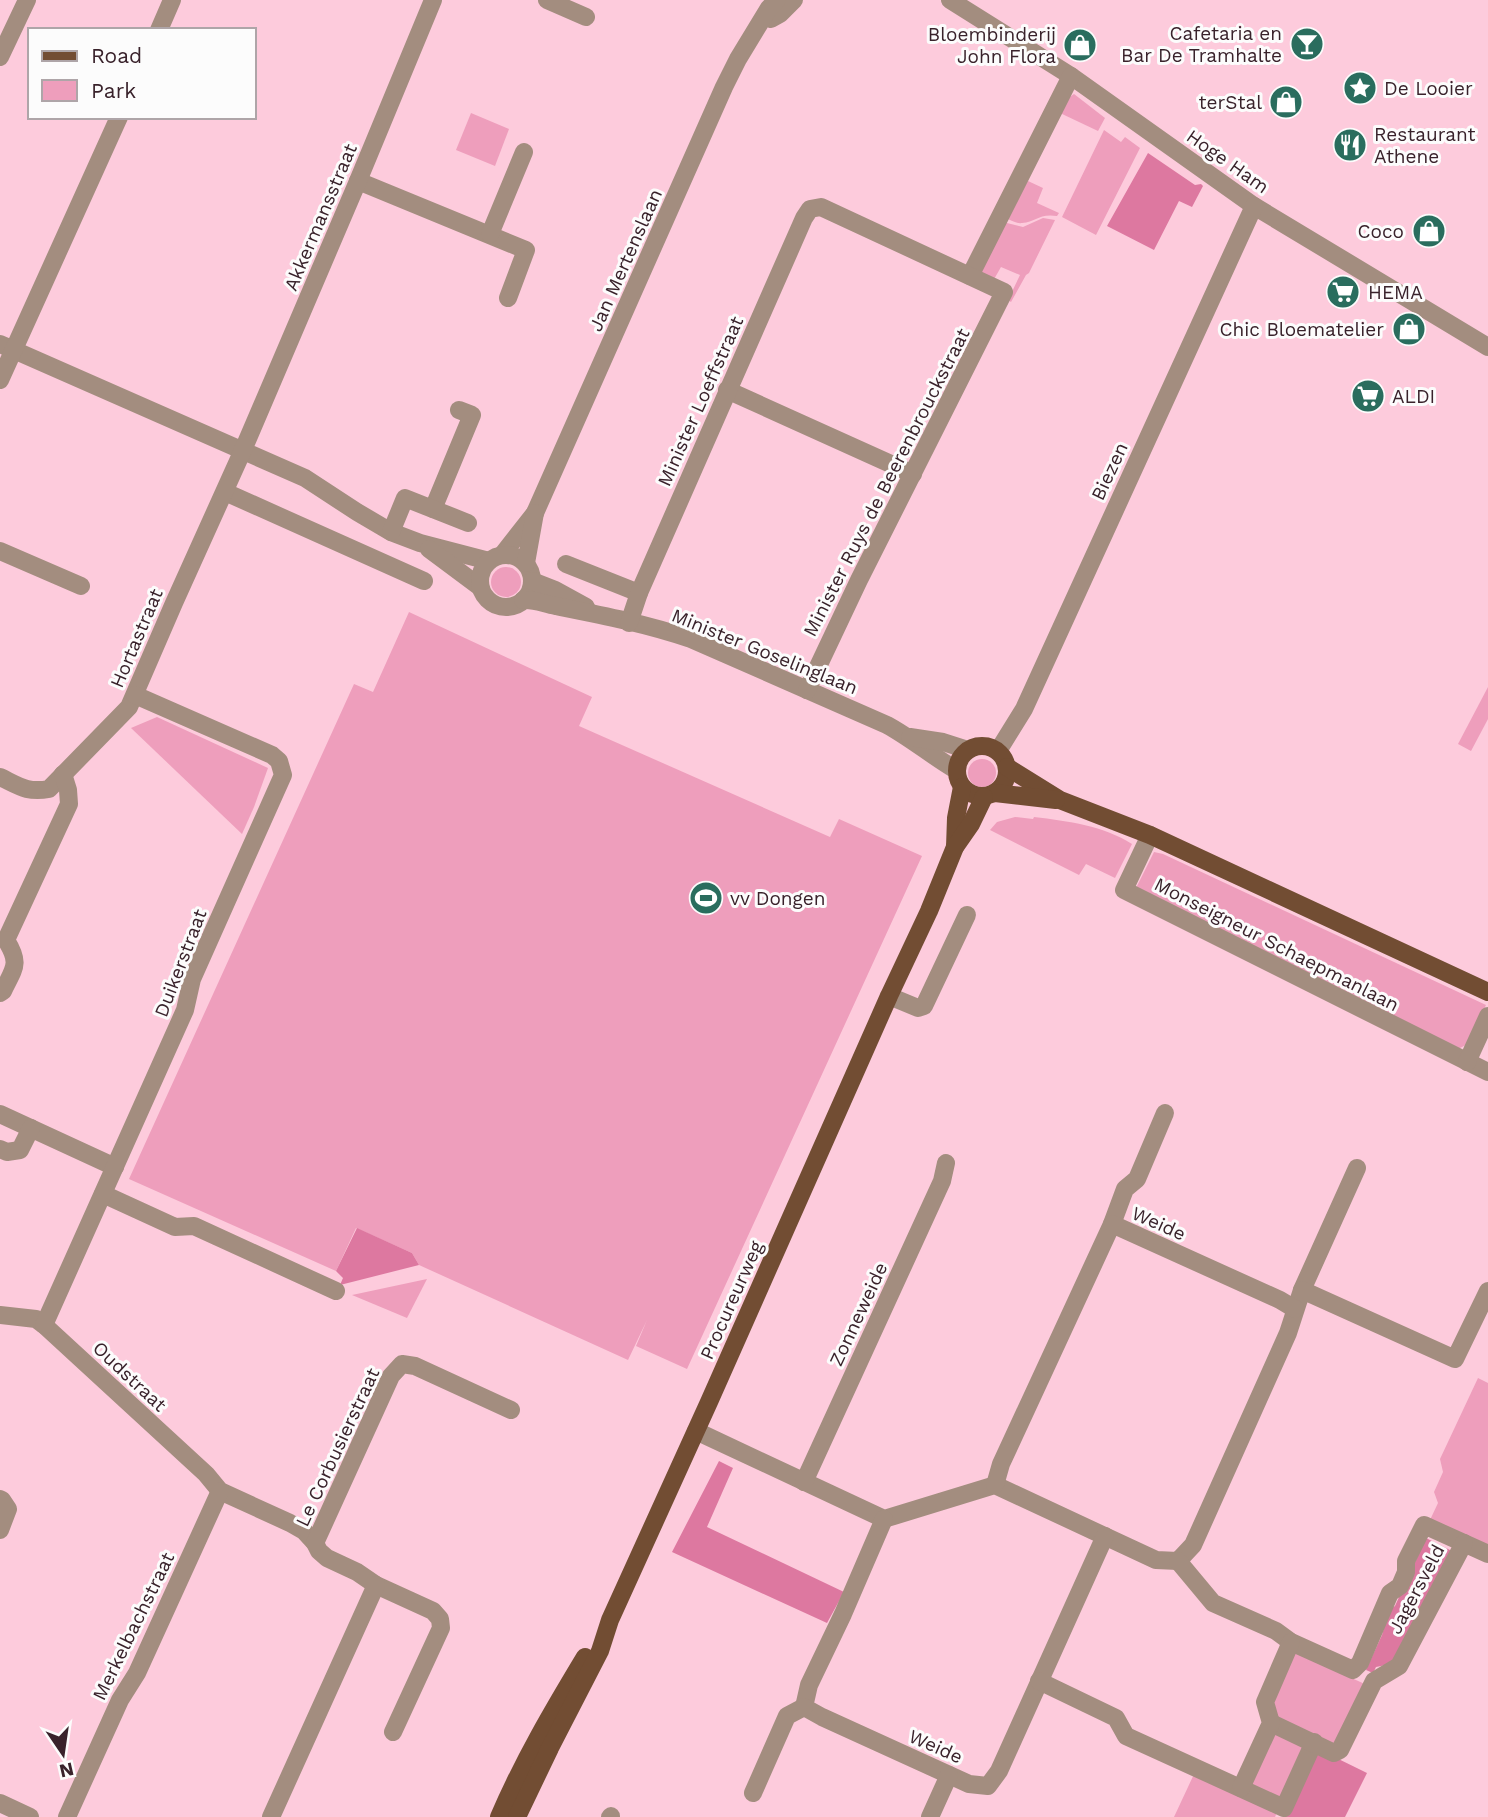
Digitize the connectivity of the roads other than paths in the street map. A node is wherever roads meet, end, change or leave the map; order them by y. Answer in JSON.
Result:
{"nodes":[{"id":1,"x":27,"y":0,"type":"edge"},
{"id":2,"x":172,"y":0,"type":"edge"},
{"id":3,"x":433,"y":0,"type":"edge"},
{"id":4,"x":547,"y":0,"type":"edge"},
{"id":5,"x":777,"y":0,"type":"edge"},
{"id":6,"x":794,"y":0,"type":"edge"},
{"id":7,"x":950,"y":0,"type":"edge"},
{"id":8,"x":586,"y":17,"type":"dead end"},
{"id":9,"x":759,"y":27,"type":"junction"},
{"id":10,"x":160,"y":28,"type":"edge"},
{"id":11,"x":0,"y":57,"type":"edge"},
{"id":12,"x":1072,"y":76,"type":"junction"},
{"id":13,"x":118,"y":119,"type":"edge"},
{"id":14,"x":524,"y":152,"type":"dead end"},
{"id":15,"x":358,"y":181,"type":"junction"},
{"id":16,"x":1254,"y":206,"type":"junction"},
{"id":17,"x":490,"y":234,"type":"junction"},
{"id":18,"x":970,"y":276,"type":"junction"},
{"id":19,"x":508,"y":298,"type":"dead end"},
{"id":20,"x":7,"y":347,"type":"edge"},
{"id":21,"x":1488,"y":347,"type":"edge"},
{"id":22,"x":0,"y":380,"type":"edge"},
{"id":23,"x":727,"y":390,"type":"junction"},
{"id":24,"x":460,"y":410,"type":"dead end"},
{"id":25,"x":243,"y":450,"type":"junction"},
{"id":26,"x":913,"y":474,"type":"junction"},
{"id":27,"x":225,"y":492,"type":"junction"},
{"id":28,"x":433,"y":509,"type":"junction"},
{"id":29,"x":535,"y":513,"type":"junction"},
{"id":30,"x":468,"y":523,"type":"dead end"},
{"id":31,"x":391,"y":531,"type":"junction"},
{"id":32,"x":420,"y":543,"type":"junction"},
{"id":33,"x":0,"y":551,"type":"edge"},
{"id":34,"x":496,"y":558,"type":"junction"},
{"id":35,"x":526,"y":563,"type":"junction"},
{"id":36,"x":566,"y":564,"type":"dead end"},
{"id":37,"x":424,"y":580,"type":"dead end"},
{"id":38,"x":532,"y":581,"type":"junction"},
{"id":39,"x":81,"y":586,"type":"dead end"},
{"id":40,"x":480,"y":587,"type":"junction"},
{"id":41,"x":639,"y":593,"type":"junction"},
{"id":42,"x":523,"y":600,"type":"junction"},
{"id":43,"x":601,"y":615,"type":"junction"},
{"id":44,"x":629,"y":623,"type":"junction"},
{"id":45,"x":807,"y":690,"type":"junction"},
{"id":46,"x":135,"y":695,"type":"junction"},
{"id":47,"x":908,"y":737,"type":"junction"},
{"id":48,"x":968,"y":750,"type":"junction"},
{"id":49,"x":1003,"y":759,"type":"junction"},
{"id":50,"x":63,"y":774,"type":"junction"},
{"id":51,"x":0,"y":777,"type":"edge"},
{"id":52,"x":959,"y":778,"type":"junction"},
{"id":53,"x":990,"y":795,"type":"junction"},
{"id":54,"x":1060,"y":800,"type":"junction"},
{"id":55,"x":1150,"y":835,"type":"junction"},
{"id":56,"x":955,"y":847,"type":"junction"},
{"id":57,"x":967,"y":915,"type":"dead end"},
{"id":58,"x":3,"y":941,"type":"edge"},
{"id":59,"x":1488,"y":992,"type":"edge"},
{"id":60,"x":0,"y":993,"type":"edge"},
{"id":61,"x":888,"y":996,"type":"junction"},
{"id":62,"x":1488,"y":1016,"type":"edge"},
{"id":63,"x":1467,"y":1062,"type":"junction"},
{"id":64,"x":1488,"y":1072,"type":"edge"},
{"id":65,"x":0,"y":1114,"type":"edge"},
{"id":66,"x":1166,"y":1114,"type":"dead end"},
{"id":67,"x":31,"y":1128,"type":"junction"},
{"id":68,"x":0,"y":1149,"type":"edge"},
{"id":69,"x":946,"y":1163,"type":"dead end"},
{"id":70,"x":115,"y":1167,"type":"junction"},
{"id":71,"x":1357,"y":1168,"type":"dead end"},
{"id":72,"x":103,"y":1194,"type":"junction"},
{"id":73,"x":1112,"y":1224,"type":"junction"},
{"id":74,"x":1302,"y":1290,"type":"junction"},
{"id":75,"x":336,"y":1291,"type":"dead end"},
{"id":76,"x":1488,"y":1291,"type":"edge"},
{"id":77,"x":1295,"y":1309,"type":"junction"},
{"id":78,"x":0,"y":1315,"type":"edge"},
{"id":79,"x":44,"y":1325,"type":"junction"},
{"id":80,"x":511,"y":1410,"type":"dead end"},
{"id":81,"x":696,"y":1431,"type":"junction"},
{"id":82,"x":804,"y":1482,"type":"junction"},
{"id":83,"x":995,"y":1485,"type":"junction"},
{"id":84,"x":220,"y":1491,"type":"junction"},
{"id":85,"x":0,"y":1499,"type":"edge"},
{"id":86,"x":884,"y":1519,"type":"junction"},
{"id":87,"x":0,"y":1530,"type":"edge"},
{"id":88,"x":1105,"y":1536,"type":"junction"},
{"id":89,"x":315,"y":1543,"type":"junction"},
{"id":90,"x":1464,"y":1543,"type":"junction"},
{"id":91,"x":1488,"y":1554,"type":"edge"},
{"id":92,"x":1178,"y":1561,"type":"junction"},
{"id":93,"x":376,"y":1585,"type":"junction"},
{"id":94,"x":610,"y":1620,"type":"junction"},
{"id":95,"x":1291,"y":1642,"type":"junction"},
{"id":96,"x":1039,"y":1681,"type":"junction"},
{"id":97,"x":804,"y":1707,"type":"junction"},
{"id":98,"x":1271,"y":1723,"type":"junction"},
{"id":99,"x":393,"y":1732,"type":"dead end"},
{"id":100,"x":1314,"y":1742,"type":"junction"},
{"id":101,"x":950,"y":1774,"type":"junction"},
{"id":102,"x":1241,"y":1788,"type":"junction"},
{"id":103,"x":753,"y":1793,"type":"dead end"},
{"id":104,"x":0,"y":1803,"type":"edge"},
{"id":105,"x":30,"y":1817,"type":"edge"},
{"id":106,"x":67,"y":1817,"type":"edge"},
{"id":107,"x":271,"y":1817,"type":"edge"},
{"id":108,"x":499,"y":1817,"type":"edge"},
{"id":109,"x":517,"y":1817,"type":"edge"},
{"id":110,"x":930,"y":1817,"type":"edge"}],
"edges":[{"from":1,"to":11,"type":"street"},
{"from":2,"to":10,"type":"street"},
{"from":3,"to":15,"type":"street","name":"Akkermansstraat"},
{"from":4,"to":8,"type":"street"},
{"from":5,"to":9,"type":"street","name":"Jan Mertenslaan"},
{"from":6,"to":9,"type":"street","name":"Jan Mertenslaan"},
{"from":7,"to":12,"type":"street","name":"Hoge Ham"},
{"from":9,"to":29,"type":"street","name":"Jan Mertenslaan"},
{"from":12,"to":16,"type":"street","name":"Hoge Ham"},
{"from":12,"to":18,"type":"street"},
{"from":13,"to":20,"type":"street"},
{"from":14,"to":17,"type":"street"},
{"from":15,"to":17,"type":"street"},
{"from":15,"to":25,"type":"street","name":"Akkermansstraat"},
{"from":16,"to":21,"type":"street","name":"Hoge Ham"},
{"from":16,"to":49,"type":"street","name":"Biezen"},
{"from":17,"to":19,"type":"street"},
{"from":18,"to":23,"type":"street","name":"Minister Loeffstraat"},
{"from":18,"to":26,"type":"street","name":"Minister Ruys de Beerenbrouckstraat"},
{"from":20,"to":22,"type":"street"},
{"from":20,"to":25,"type":"street"},
{"from":23,"to":26,"type":"street"},
{"from":23,"to":41,"type":"street","name":"Minister Loeffstraat"},
{"from":24,"to":28,"type":"street"},
{"from":25,"to":27,"type":"street","name":"Hortastraat"},
{"from":25,"to":31,"type":"street"},
{"from":26,"to":45,"type":"street","name":"Minister Ruys de Beerenbrouckstraat"},
{"from":27,"to":37,"type":"street"},
{"from":27,"to":46,"type":"street","name":"Hortastraat"},
{"from":28,"to":30,"type":"street"},
{"from":28,"to":31,"type":"street"},
{"from":29,"to":34,"type":"street","name":"Jan Mertenslaan"},
{"from":29,"to":35,"type":"street","name":"Jan Mertenslaan"},
{"from":31,"to":32,"type":"street"},
{"from":32,"to":34,"type":"street"},
{"from":32,"to":40,"type":"street"},
{"from":33,"to":39,"type":"street"},
{"from":34,"to":35,"type":"street"},
{"from":34,"to":40,"type":"street"},
{"from":35,"to":38,"type":"street"},
{"from":36,"to":41,"type":"street"},
{"from":38,"to":42,"type":"street"},
{"from":38,"to":43,"type":"street","name":"Minister Goselinglaan"},
{"from":40,"to":42,"type":"street"},
{"from":41,"to":44,"type":"street","name":"Minister Loeffstraat"},
{"from":42,"to":43,"type":"street","name":"Minister Goselinglaan"},
{"from":43,"to":44,"type":"street","name":"Minister Goselinglaan"},
{"from":44,"to":45,"type":"street","name":"Minister Goselinglaan"},
{"from":45,"to":47,"type":"street","name":"Minister Goselinglaan"},
{"from":46,"to":50,"type":"street","name":"Hortastraat"},
{"from":46,"to":70,"type":"street","name":"Duikerstraat"},
{"from":47,"to":48,"type":"street","name":"Minister Goselinglaan"},
{"from":47,"to":52,"type":"street","name":"Minister Goselinglaan"},
{"from":48,"to":49,"type":"main road"},
{"from":48,"to":52,"type":"main road"},
{"from":49,"to":53,"type":"main road"},
{"from":49,"to":54,"type":"main road"},
{"from":50,"to":51,"type":"street","name":"Hortastraat"},
{"from":50,"to":58,"type":"street"},
{"from":52,"to":53,"type":"main road"},
{"from":52,"to":56,"type":"main road","name":"Procureurweg"},
{"from":53,"to":54,"type":"main road"},
{"from":53,"to":56,"type":"main road","name":"Procureurweg"},
{"from":54,"to":55,"type":"main road"},
{"from":55,"to":59,"type":"main road"},
{"from":55,"to":63,"type":"street","name":"Monseigneur Schaepmanlaan"},
{"from":56,"to":61,"type":"main road","name":"Procureurweg"},
{"from":57,"to":61,"type":"street"},
{"from":58,"to":60,"type":"street"},
{"from":61,"to":81,"type":"main road","name":"Procureurweg"},
{"from":62,"to":63,"type":"street"},
{"from":63,"to":64,"type":"street","name":"Monseigneur Schaepmanlaan"},
{"from":65,"to":67,"type":"street"},
{"from":66,"to":73,"type":"street"},
{"from":67,"to":68,"type":"street"},
{"from":67,"to":70,"type":"street"},
{"from":69,"to":82,"type":"street","name":"Zonneweide"},
{"from":70,"to":72,"type":"street","name":"Duikerstraat"},
{"from":71,"to":74,"type":"street"},
{"from":72,"to":75,"type":"street"},
{"from":72,"to":79,"type":"street","name":"Duikerstraat"},
{"from":73,"to":77,"type":"street","name":"Weide"},
{"from":73,"to":83,"type":"street","name":"Weide"},
{"from":74,"to":76,"type":"street"},
{"from":74,"to":77,"type":"street"},
{"from":77,"to":92,"type":"street"},
{"from":78,"to":79,"type":"street","name":"Oudstraat"},
{"from":79,"to":84,"type":"street","name":"Oudstraat"},
{"from":80,"to":89,"type":"street","name":"Le Corbusierstraat"},
{"from":81,"to":82,"type":"street"},
{"from":81,"to":94,"type":"main road","name":"Procureurweg"},
{"from":82,"to":86,"type":"street"},
{"from":83,"to":86,"type":"street"},
{"from":83,"to":88,"type":"street"},
{"from":84,"to":89,"type":"street"},
{"from":84,"to":106,"type":"street","name":"Merkelbachstraat"},
{"from":85,"to":87,"type":"street"},
{"from":86,"to":97,"type":"street"},
{"from":88,"to":92,"type":"street"},
{"from":88,"to":96,"type":"street","name":"Weide"},
{"from":89,"to":93,"type":"street"},
{"from":90,"to":91,"type":"street"},
{"from":90,"to":95,"type":"street","name":"Jagersveld"},
{"from":90,"to":100,"type":"street","name":"Jagersveld"},
{"from":92,"to":95,"type":"street","name":"Jagersveld"},
{"from":93,"to":99,"type":"street"},
{"from":93,"to":107,"type":"street"},
{"from":94,"to":108,"type":"main road","name":"Procureurweg"},
{"from":94,"to":109,"type":"main road","name":"Procureurweg"},
{"from":95,"to":98,"type":"street"},
{"from":96,"to":101,"type":"street","name":"Weide"},
{"from":96,"to":102,"type":"street"},
{"from":97,"to":101,"type":"street","name":"Weide"},
{"from":97,"to":103,"type":"street"},
{"from":98,"to":100,"type":"street","name":"Jagersveld"},
{"from":98,"to":102,"type":"street"},
{"from":100,"to":102,"type":"street"},
{"from":101,"to":110,"type":"street"},
{"from":104,"to":105,"type":"street"}]}
